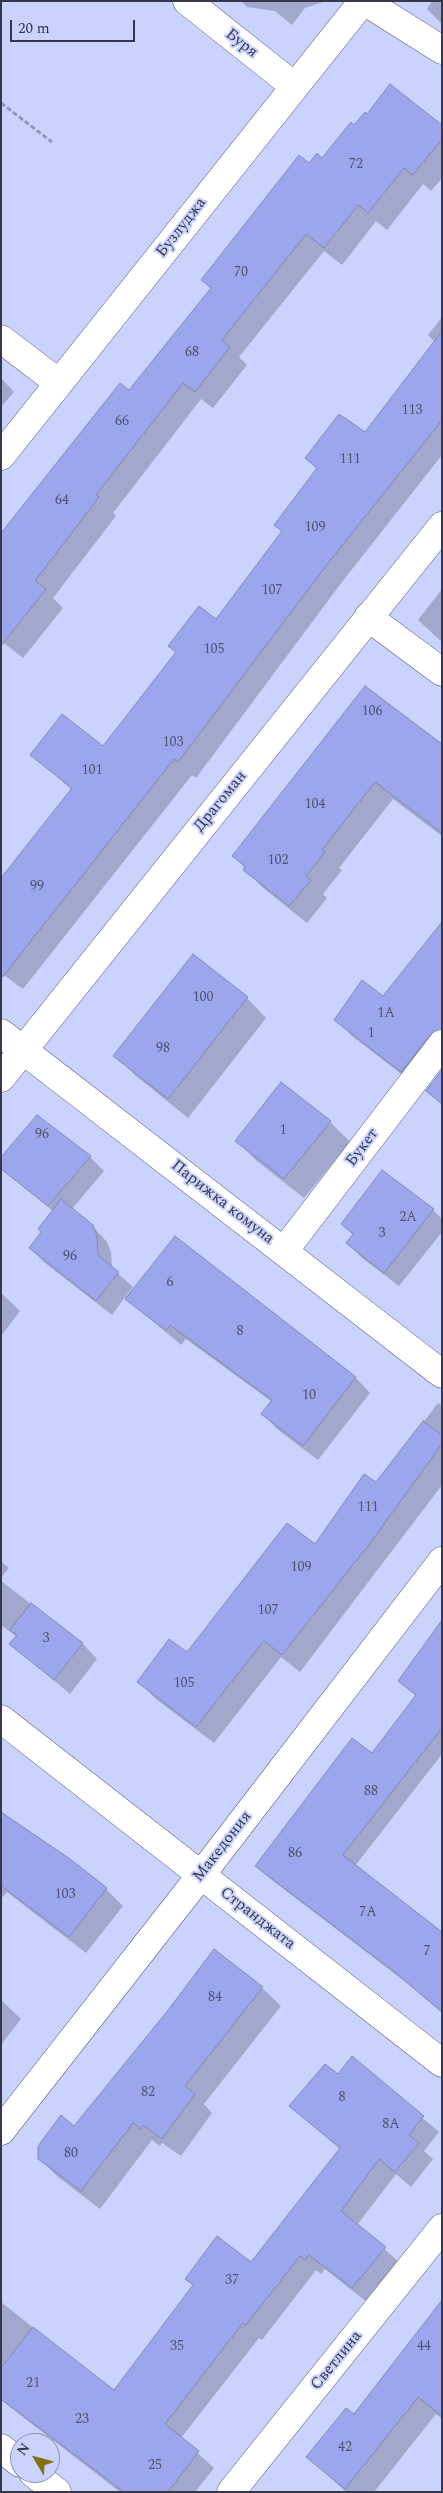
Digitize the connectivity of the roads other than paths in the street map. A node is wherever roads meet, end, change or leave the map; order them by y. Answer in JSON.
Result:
{"nodes":[{"id":1,"x":187,"y":1,"type":"edge"},
{"id":2,"x":364,"y":1,"type":"edge"},
{"id":3,"x":442,"y":50,"type":"edge"},
{"id":4,"x":294,"y":86,"type":"junction"},
{"id":5,"x":1,"y":339,"type":"edge"},
{"id":6,"x":59,"y":383,"type":"junction"},
{"id":7,"x":1,"y":456,"type":"edge"},
{"id":8,"x":442,"y":526,"type":"edge"},
{"id":9,"x":368,"y":617,"type":"junction"},
{"id":10,"x":442,"y":672,"type":"edge"},
{"id":11,"x":1,"y":1033,"type":"edge"},
{"id":12,"x":442,"y":1044,"type":"edge"},
{"id":13,"x":24,"y":1050,"type":"junction"},
{"id":14,"x":1,"y":1078,"type":"edge"},
{"id":15,"x":284,"y":1251,"type":"junction"},
{"id":16,"x":442,"y":1374,"type":"edge"},
{"id":17,"x":442,"y":1562,"type":"edge"},
{"id":18,"x":1,"y":1719,"type":"edge"},
{"id":19,"x":202,"y":1875,"type":"junction"},
{"id":20,"x":442,"y":2063,"type":"edge"},
{"id":21,"x":1,"y":2131,"type":"edge"},
{"id":22,"x":442,"y":2228,"type":"edge"},
{"id":23,"x":46,"y":2483,"type":"edge"},
{"id":24,"x":57,"y":2492,"type":"edge"},
{"id":25,"x":231,"y":2492,"type":"edge"}],
"edges":[{"from":1,"to":4,"type":"street","name":"Буря"},
{"from":2,"to":3,"type":"street"},
{"from":2,"to":4,"type":"street","name":"Бузлуджа"},
{"from":4,"to":6,"type":"street","name":"Бузлуджа"},
{"from":5,"to":6,"type":"street"},
{"from":6,"to":7,"type":"street","name":"Бузлуджа"},
{"from":8,"to":9,"type":"street","name":"Драгоман"},
{"from":9,"to":10,"type":"street"},
{"from":9,"to":13,"type":"street","name":"Драгоман"},
{"from":11,"to":13,"type":"street","name":"Парижка комуна"},
{"from":12,"to":15,"type":"street","name":"Букет"},
{"from":13,"to":14,"type":"street","name":"Драгоман"},
{"from":13,"to":15,"type":"street","name":"Парижка комуна"},
{"from":15,"to":16,"type":"street","name":"Парижка комуна"},
{"from":17,"to":19,"type":"street","name":"Македония"},
{"from":18,"to":19,"type":"street","name":"Странджата"},
{"from":19,"to":20,"type":"street","name":"Странджата"},
{"from":19,"to":21,"type":"street","name":"Македония"},
{"from":22,"to":25,"type":"street","name":"Светлина"},
{"from":23,"to":24,"type":"street"}]}
